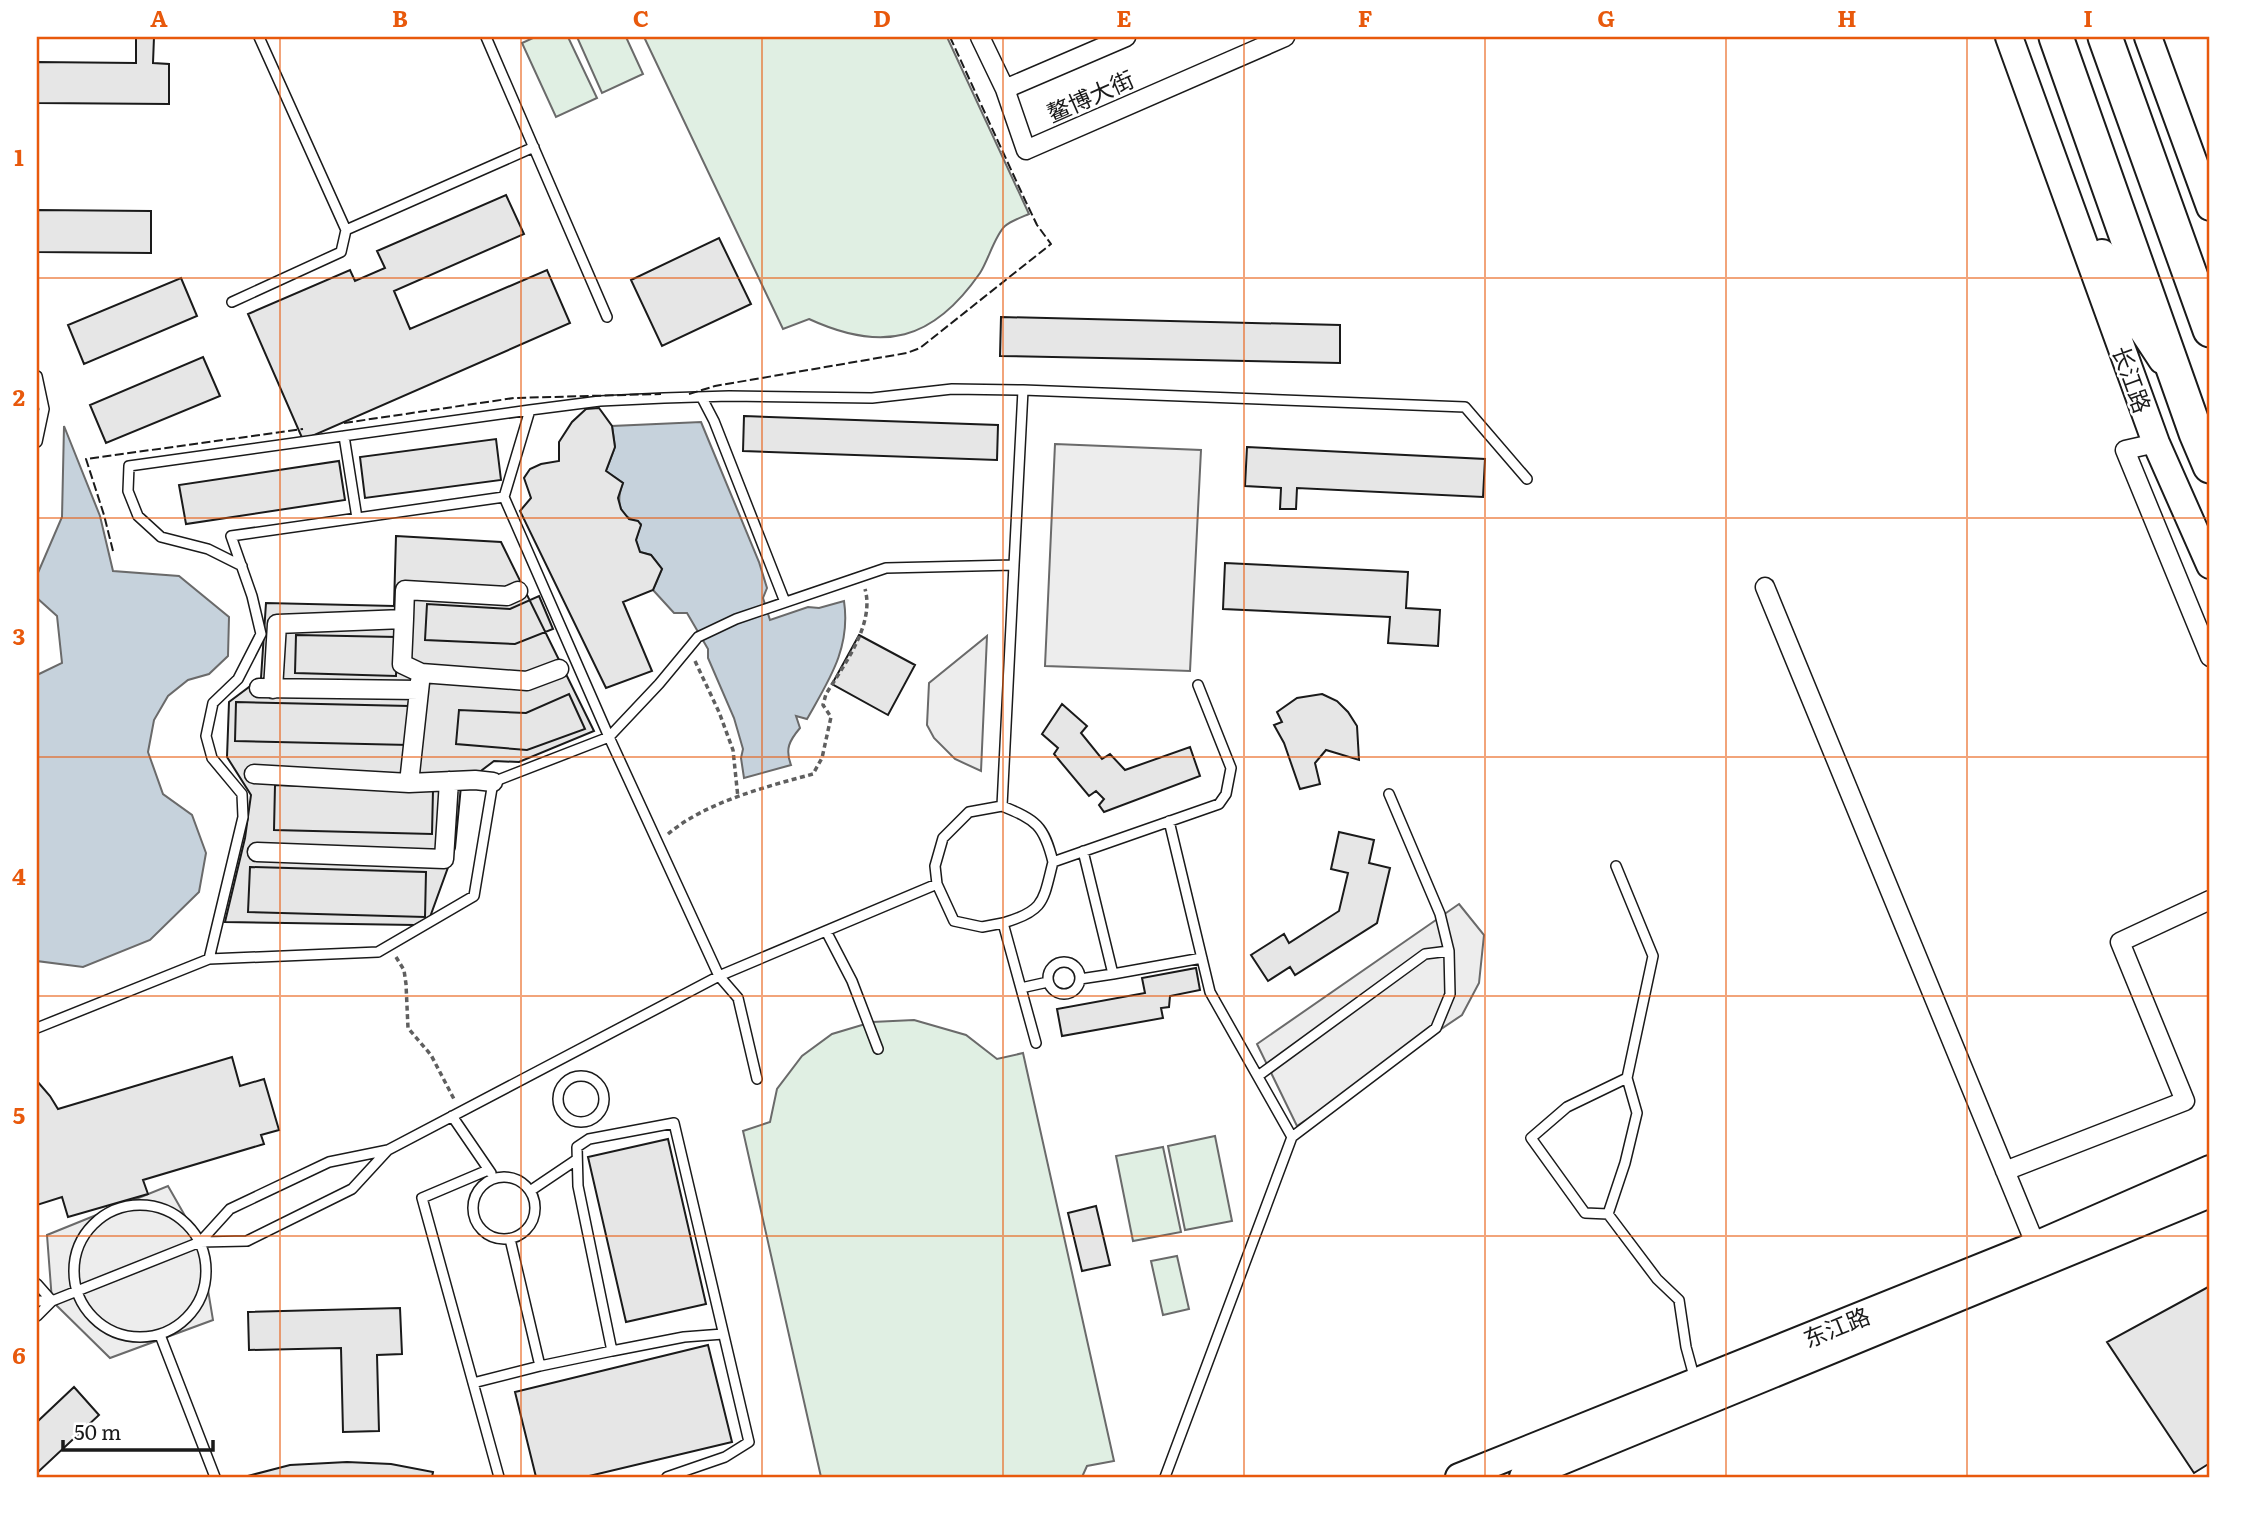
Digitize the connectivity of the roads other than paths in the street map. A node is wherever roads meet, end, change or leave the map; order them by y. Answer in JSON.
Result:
{"nodes":[{"id":1,"x":259,"y":37,"type":"edge"},
{"id":2,"x":486,"y":37,"type":"edge"},
{"id":3,"x":980,"y":37,"type":"edge"},
{"id":4,"x":1126,"y":37,"type":"edge"},
{"id":5,"x":1285,"y":37,"type":"edge"},
{"id":6,"x":2009,"y":37,"type":"edge"},
{"id":7,"x":2056,"y":37,"type":"edge"},
{"id":8,"x":2105,"y":37,"type":"edge"},
{"id":9,"x":2148,"y":37,"type":"edge"},
{"id":10,"x":1005,"y":89,"type":"junction"},
{"id":11,"x":534,"y":148,"type":"junction"},
{"id":12,"x":2064,"y":188,"type":"junction"},
{"id":13,"x":2210,"y":207,"type":"edge"},
{"id":14,"x":345,"y":230,"type":"junction"},
{"id":15,"x":232,"y":302,"type":"dead end"},
{"id":16,"x":607,"y":317,"type":"dead end"},
{"id":17,"x":2210,"y":330,"type":"edge"},
{"id":18,"x":37,"y":376,"type":"edge"},
{"id":19,"x":2180,"y":387,"type":"junction"},
{"id":20,"x":1023,"y":390,"type":"junction"},
{"id":21,"x":702,"y":398,"type":"junction"},
{"id":22,"x":530,"y":410,"type":"junction"},
{"id":23,"x":344,"y":436,"type":"junction"},
{"id":24,"x":37,"y":442,"type":"edge"},
{"id":25,"x":2156,"y":443,"type":"junction"},
{"id":26,"x":2210,"y":466,"type":"edge"},
{"id":27,"x":1527,"y":479,"type":"dead end"},
{"id":28,"x":504,"y":497,"type":"junction"},
{"id":29,"x":357,"y":518,"type":"junction"},
{"id":30,"x":1014,"y":565,"type":"junction"},
{"id":31,"x":2210,"y":565,"type":"edge"},
{"id":32,"x":242,"y":566,"type":"junction"},
{"id":33,"x":1765,"y":586,"type":"dead end"},
{"id":34,"x":518,"y":592,"type":"dead end"},
{"id":35,"x":785,"y":602,"type":"junction"},
{"id":36,"x":404,"y":618,"type":"junction"},
{"id":37,"x":2210,"y":657,"type":"edge"},
{"id":38,"x":559,"y":669,"type":"dead end"},
{"id":39,"x":420,"y":682,"type":"junction"},
{"id":40,"x":1198,"y":685,"type":"dead end"},
{"id":41,"x":609,"y":737,"type":"junction"},
{"id":42,"x":254,"y":774,"type":"dead end"},
{"id":43,"x":449,"y":781,"type":"junction"},
{"id":44,"x":493,"y":782,"type":"junction"},
{"id":45,"x":409,"y":783,"type":"junction"},
{"id":46,"x":1389,"y":794,"type":"dead end"},
{"id":47,"x":1002,"y":806,"type":"junction"},
{"id":48,"x":1169,"y":821,"type":"junction"},
{"id":49,"x":1083,"y":851,"type":"junction"},
{"id":50,"x":257,"y":852,"type":"dead end"},
{"id":51,"x":1053,"y":862,"type":"junction"},
{"id":52,"x":1616,"y":866,"type":"dead end"},
{"id":53,"x":937,"y":884,"type":"junction"},
{"id":54,"x":2210,"y":900,"type":"edge"},
{"id":55,"x":1003,"y":923,"type":"junction"},
{"id":56,"x":826,"y":931,"type":"junction"},
{"id":57,"x":1448,"y":951,"type":"junction"},
{"id":58,"x":1202,"y":958,"type":"junction"},
{"id":59,"x":209,"y":959,"type":"junction"},
{"id":60,"x":1113,"y":974,"type":"junction"},
{"id":61,"x":719,"y":976,"type":"junction"},
{"id":62,"x":1080,"y":979,"type":"junction"},
{"id":63,"x":1048,"y":982,"type":"junction"},
{"id":64,"x":1021,"y":988,"type":"junction"},
{"id":65,"x":37,"y":1028,"type":"edge"},
{"id":66,"x":1036,"y":1043,"type":"dead end"},
{"id":67,"x":878,"y":1049,"type":"dead end"},
{"id":68,"x":1258,"y":1076,"type":"junction"},
{"id":69,"x":1627,"y":1078,"type":"junction"},
{"id":70,"x":757,"y":1079,"type":"dead end"},
{"id":71,"x":456,"y":1114,"type":"junction"},
{"id":72,"x":590,"y":1120,"type":"junction"},
{"id":73,"x":1292,"y":1137,"type":"junction"},
{"id":74,"x":589,"y":1139,"type":"junction"},
{"id":75,"x":388,"y":1150,"type":"junction"},
{"id":76,"x":576,"y":1160,"type":"junction"},
{"id":77,"x":2210,"y":1169,"type":"edge"},
{"id":78,"x":2006,"y":1171,"type":"junction"},
{"id":79,"x":491,"y":1174,"type":"junction"},
{"id":80,"x":530,"y":1191,"type":"junction"},
{"id":81,"x":2210,"y":1194,"type":"edge"},
{"id":82,"x":1608,"y":1214,"type":"junction"},
{"id":83,"x":510,"y":1239,"type":"junction"},
{"id":84,"x":200,"y":1242,"type":"junction"},
{"id":85,"x":2039,"y":1254,"type":"junction"},
{"id":86,"x":37,"y":1284,"type":"edge"},
{"id":87,"x":77,"y":1292,"type":"junction"},
{"id":88,"x":37,"y":1301,"type":"edge"},
{"id":89,"x":52,"y":1301,"type":"junction"},
{"id":90,"x":37,"y":1316,"type":"edge"},
{"id":91,"x":723,"y":1334,"type":"junction"},
{"id":92,"x":160,"y":1335,"type":"junction"},
{"id":93,"x":612,"y":1351,"type":"junction"},
{"id":94,"x":540,"y":1366,"type":"junction"},
{"id":95,"x":1696,"y":1382,"type":"junction"},
{"id":96,"x":473,"y":1383,"type":"junction"},
{"id":97,"x":215,"y":1477,"type":"edge"},
{"id":98,"x":499,"y":1477,"type":"edge"},
{"id":99,"x":667,"y":1477,"type":"edge"},
{"id":100,"x":1165,"y":1477,"type":"edge"},
{"id":101,"x":1459,"y":1477,"type":"edge"},
{"id":102,"x":1523,"y":1477,"type":"edge"}],
"edges":[{"from":1,"to":14,"type":"lane"},
{"from":2,"to":11,"type":"lane"},
{"from":3,"to":10,"type":"street","name":"鳌博大街"},
{"from":4,"to":10,"type":"street"},
{"from":5,"to":10,"type":"street","name":"鳌博大街"},
{"from":6,"to":12,"type":"street","name":"长江路"},
{"from":7,"to":19,"type":"highway","name":"长江路"},
{"from":8,"to":17,"type":"highway"},
{"from":9,"to":13,"type":"street"},
{"from":11,"to":14,"type":"lane"},
{"from":11,"to":16,"type":"lane"},
{"from":12,"to":19,"type":"street","name":"长江路"},
{"from":12,"to":25,"type":"street","name":"长江路"},
{"from":14,"to":15,"type":"lane"},
{"from":18,"to":24,"type":"lane"},
{"from":19,"to":26,"type":"highway","name":"长江路"},
{"from":20,"to":21,"type":"lane"},
{"from":20,"to":27,"type":"lane"},
{"from":20,"to":30,"type":"lane"},
{"from":21,"to":22,"type":"lane"},
{"from":21,"to":35,"type":"lane"},
{"from":22,"to":23,"type":"lane"},
{"from":22,"to":28,"type":"lane"},
{"from":23,"to":29,"type":"lane"},
{"from":23,"to":32,"type":"lane"},
{"from":25,"to":31,"type":"street","name":"长江路"},
{"from":25,"to":37,"type":"street"},
{"from":28,"to":29,"type":"lane"},
{"from":28,"to":41,"type":"lane"},
{"from":29,"to":32,"type":"lane"},
{"from":30,"to":35,"type":"lane"},
{"from":30,"to":47,"type":"lane"},
{"from":32,"to":59,"type":"lane"},
{"from":33,"to":78,"type":"street"},
{"from":34,"to":36,"type":"street"},
{"from":35,"to":41,"type":"lane"},
{"from":36,"to":39,"type":"street"},
{"from":36,"to":39,"type":"street"},
{"from":38,"to":39,"type":"street"},
{"from":39,"to":45,"type":"street"},
{"from":40,"to":48,"type":"lane"},
{"from":41,"to":44,"type":"lane"},
{"from":41,"to":61,"type":"lane"},
{"from":42,"to":45,"type":"street"},
{"from":43,"to":44,"type":"street"},
{"from":43,"to":45,"type":"street"},
{"from":43,"to":50,"type":"street"},
{"from":44,"to":59,"type":"lane"},
{"from":46,"to":57,"type":"lane"},
{"from":47,"to":51,"type":"lane"},
{"from":47,"to":53,"type":"lane"},
{"from":48,"to":49,"type":"lane"},
{"from":48,"to":58,"type":"lane"},
{"from":49,"to":51,"type":"lane"},
{"from":49,"to":60,"type":"lane"},
{"from":51,"to":55,"type":"lane"},
{"from":52,"to":69,"type":"lane"},
{"from":53,"to":55,"type":"lane"},
{"from":53,"to":56,"type":"lane"},
{"from":54,"to":78,"type":"street"},
{"from":55,"to":64,"type":"lane"},
{"from":56,"to":61,"type":"lane"},
{"from":56,"to":67,"type":"lane"},
{"from":57,"to":68,"type":"lane"},
{"from":57,"to":73,"type":"lane"},
{"from":58,"to":60,"type":"lane"},
{"from":58,"to":68,"type":"lane"},
{"from":59,"to":65,"type":"lane"},
{"from":60,"to":62,"type":"lane"},
{"from":61,"to":70,"type":"lane"},
{"from":61,"to":71,"type":"lane"},
{"from":62,"to":63,"type":"lane"},
{"from":62,"to":63,"type":"lane"},
{"from":63,"to":64,"type":"lane"},
{"from":64,"to":66,"type":"lane"},
{"from":68,"to":73,"type":"lane"},
{"from":69,"to":82,"type":"lane"},
{"from":69,"to":82,"type":"lane"},
{"from":71,"to":75,"type":"lane"},
{"from":71,"to":79,"type":"lane"},
{"from":72,"to":72,"type":"lane"},
{"from":72,"to":74,"type":"lane"},
{"from":73,"to":100,"type":"lane"},
{"from":74,"to":76,"type":"lane"},
{"from":74,"to":91,"type":"lane"},
{"from":75,"to":84,"type":"lane"},
{"from":75,"to":84,"type":"lane"},
{"from":76,"to":80,"type":"lane"},
{"from":76,"to":93,"type":"lane"},
{"from":77,"to":85,"type":"street","name":"东江路"},
{"from":78,"to":85,"type":"street"},
{"from":79,"to":80,"type":"lane"},
{"from":79,"to":83,"type":"lane"},
{"from":79,"to":96,"type":"lane"},
{"from":80,"to":83,"type":"lane"},
{"from":81,"to":85,"type":"street","name":"东江路"},
{"from":82,"to":95,"type":"lane"},
{"from":83,"to":94,"type":"lane"},
{"from":84,"to":87,"type":"lane"},
{"from":84,"to":87,"type":"lane"},
{"from":84,"to":92,"type":"lane"},
{"from":85,"to":95,"type":"street","name":"东江路"},
{"from":85,"to":102,"type":"street","name":"东江路"},
{"from":86,"to":89,"type":"lane"},
{"from":87,"to":89,"type":"lane"},
{"from":87,"to":92,"type":"lane"},
{"from":88,"to":89,"type":"lane"},
{"from":89,"to":90,"type":"lane"},
{"from":91,"to":93,"type":"lane"},
{"from":91,"to":99,"type":"lane"},
{"from":92,"to":97,"type":"lane"},
{"from":93,"to":94,"type":"lane"},
{"from":94,"to":96,"type":"lane"},
{"from":95,"to":101,"type":"street","name":"东江路"},
{"from":96,"to":98,"type":"lane"}]}
